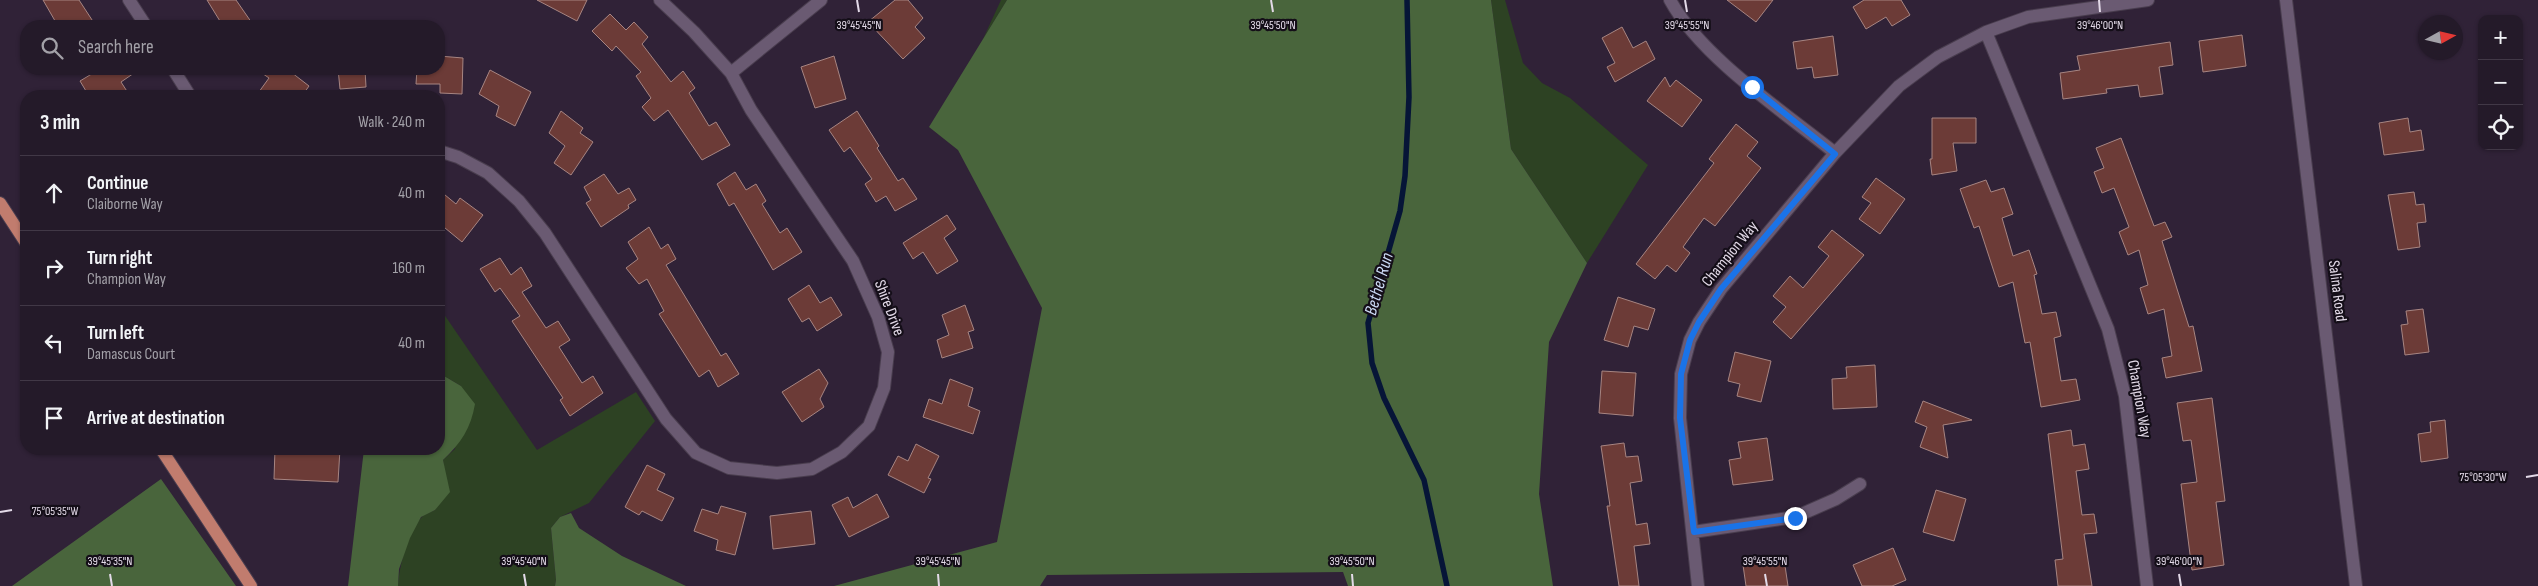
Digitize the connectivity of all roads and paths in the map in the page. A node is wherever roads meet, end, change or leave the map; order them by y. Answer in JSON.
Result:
{"nodes":[{"id":1,"x":129,"y":0,"type":"edge"},
{"id":2,"x":660,"y":0,"type":"edge"},
{"id":3,"x":821,"y":0,"type":"edge"},
{"id":4,"x":1670,"y":0,"type":"edge"},
{"id":5,"x":2148,"y":0,"type":"edge"},
{"id":6,"x":2286,"y":0,"type":"edge"},
{"id":7,"x":2078,"y":4,"type":"edge"},
{"id":8,"x":142,"y":20,"type":"edge"},
{"id":9,"x":1986,"y":32,"type":"junction"},
{"id":10,"x":730,"y":73,"type":"junction"},
{"id":11,"x":177,"y":75,"type":"edge"},
{"id":12,"x":186,"y":90,"type":"edge"},
{"id":13,"x":445,"y":153,"type":"edge"},
{"id":14,"x":1835,"y":154,"type":"junction"},
{"id":15,"x":0,"y":203,"type":"edge"},
{"id":16,"x":20,"y":234,"type":"edge"},
{"id":17,"x":165,"y":455,"type":"edge"},
{"id":18,"x":1860,"y":484,"type":"dead end"},
{"id":19,"x":1694,"y":532,"type":"junction"},
{"id":20,"x":251,"y":586,"type":"edge"},
{"id":21,"x":1698,"y":586,"type":"edge"},
{"id":22,"x":2147,"y":586,"type":"edge"},
{"id":23,"x":2356,"y":586,"type":"edge"}],
"edges":[{"from":1,"to":8,"type":"street"},
{"from":2,"to":10,"type":"street","name":"Shire Drive"},
{"from":3,"to":10,"type":"street"},
{"from":4,"to":14,"type":"street"},
{"from":5,"to":7,"type":"street","name":"Champion Way"},
{"from":6,"to":23,"type":"street","name":"Salina Road"},
{"from":7,"to":9,"type":"street","name":"Champion Way"},
{"from":9,"to":14,"type":"street","name":"Champion Way"},
{"from":9,"to":22,"type":"street","name":"Champion Way"},
{"from":10,"to":13,"type":"street","name":"Shire Drive"},
{"from":11,"to":12,"type":"street"},
{"from":14,"to":19,"type":"street","name":"Champion Way"},
{"from":15,"to":16,"type":"main road"},
{"from":17,"to":20,"type":"main road"},
{"from":18,"to":19,"type":"street"},
{"from":19,"to":21,"type":"street","name":"Champion Way"}]}
